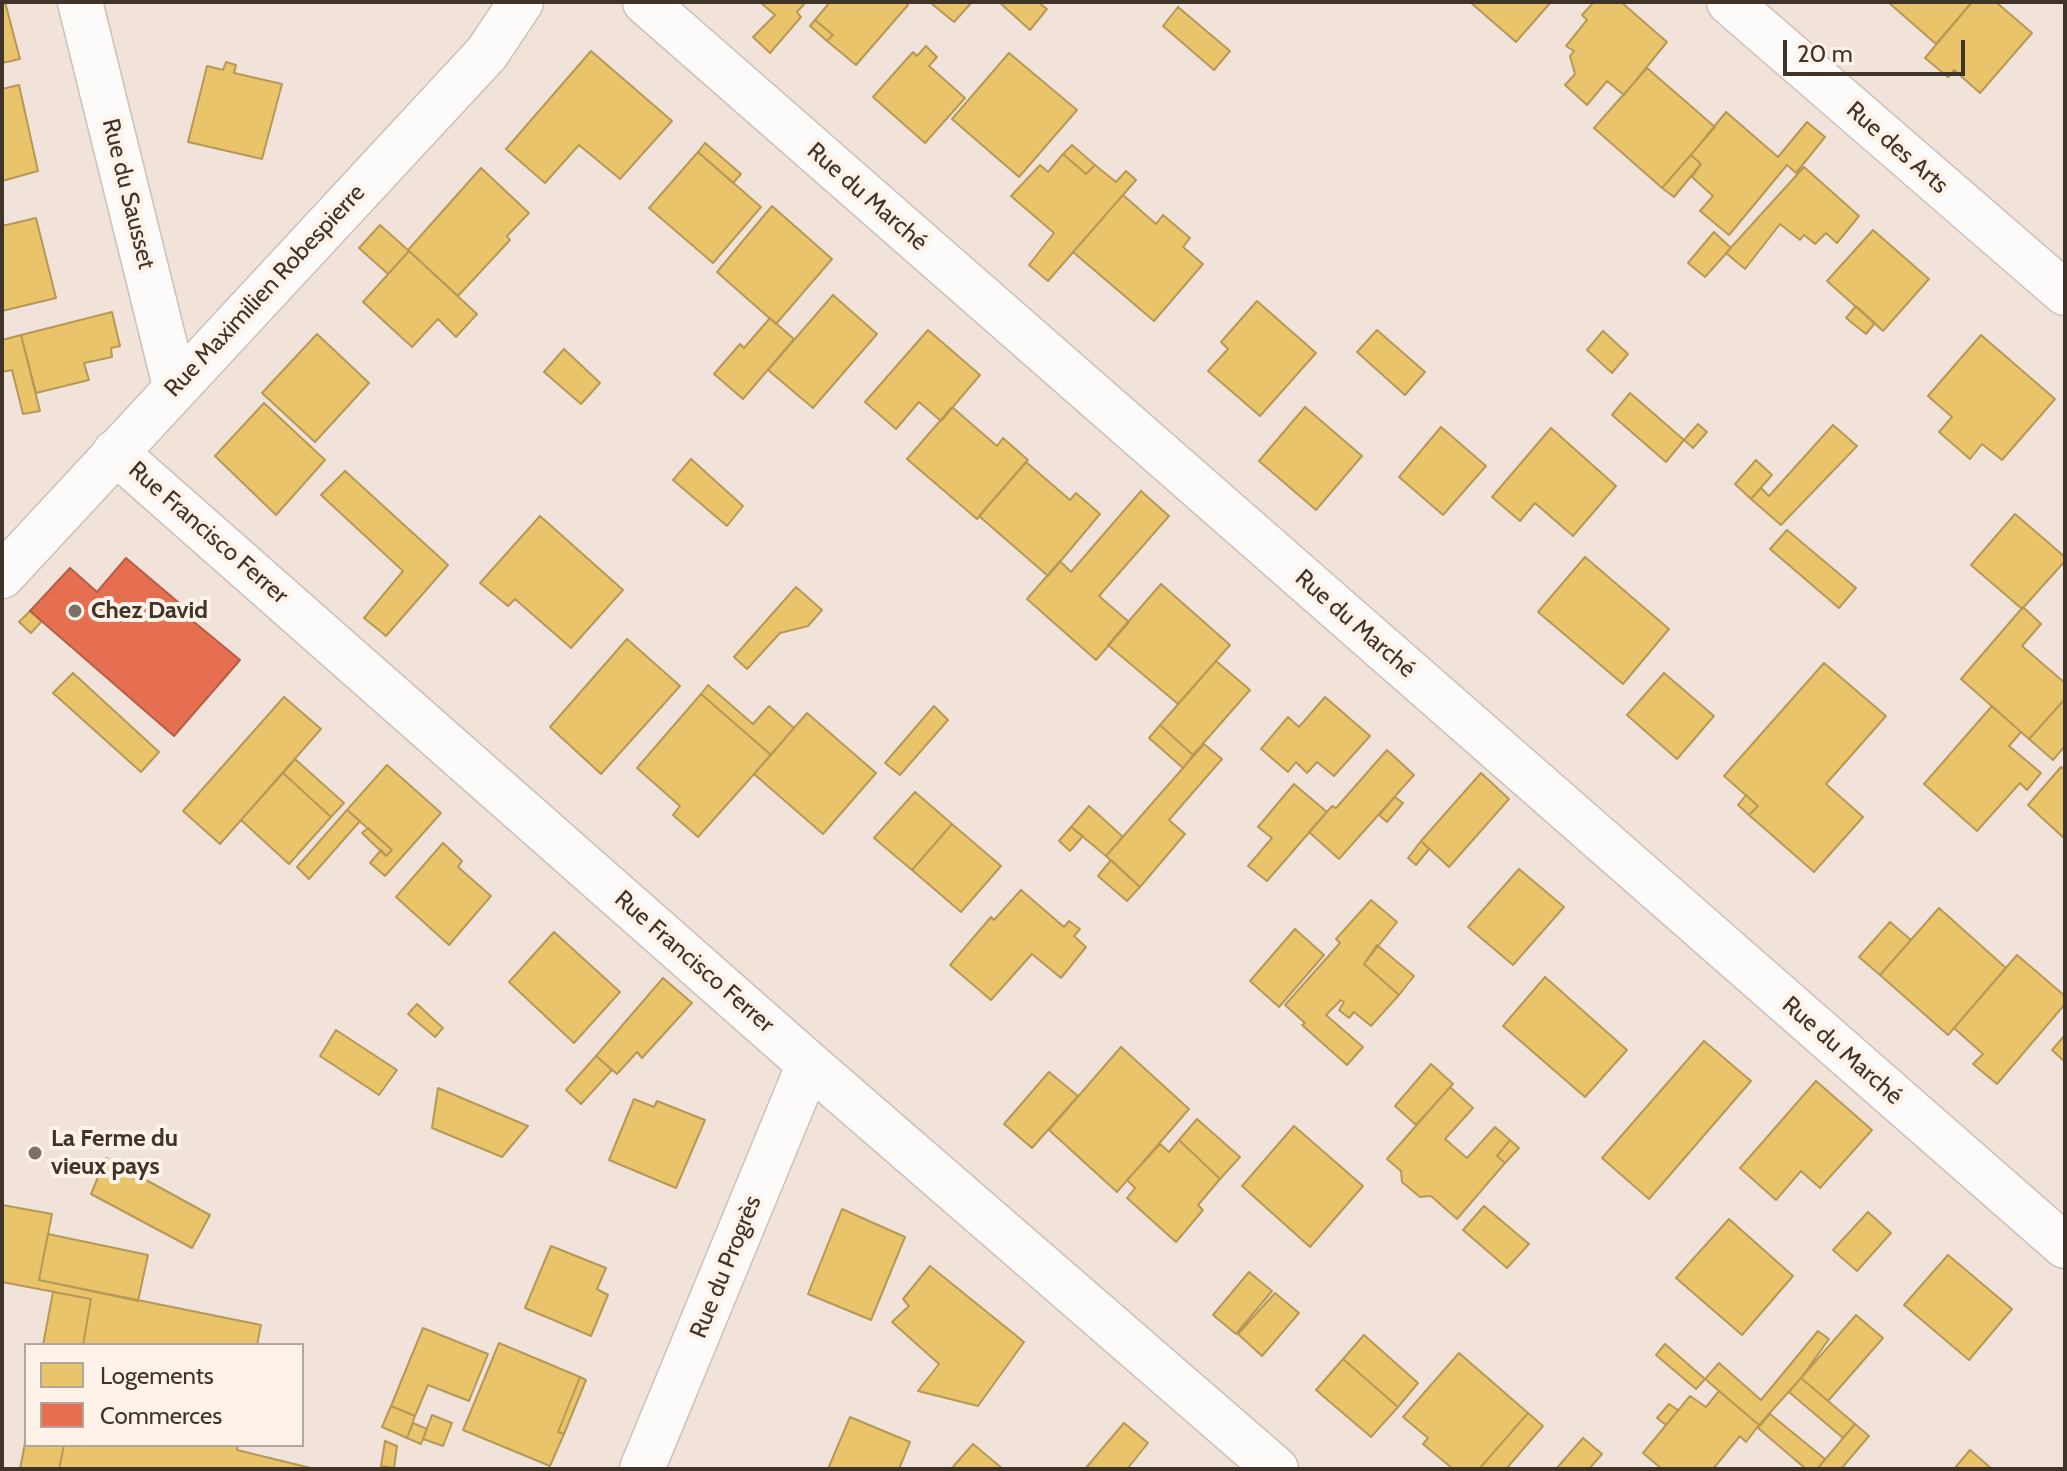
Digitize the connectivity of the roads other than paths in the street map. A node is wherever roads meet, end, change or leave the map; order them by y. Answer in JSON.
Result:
{"nodes":[{"id":1,"x":80,"y":2,"type":"edge"},
{"id":2,"x":521,"y":2,"type":"edge"},
{"id":3,"x":645,"y":2,"type":"edge"},
{"id":4,"x":1729,"y":2,"type":"edge"},
{"id":5,"x":2065,"y":293,"type":"edge"},
{"id":6,"x":175,"y":386,"type":"junction"},
{"id":7,"x":115,"y":452,"type":"junction"},
{"id":8,"x":2,"y":576,"type":"edge"},
{"id":9,"x":809,"y":1064,"type":"junction"},
{"id":10,"x":2065,"y":1246,"type":"edge"},
{"id":11,"x":642,"y":1469,"type":"edge"},
{"id":12,"x":1276,"y":1469,"type":"edge"}],
"edges":[{"from":1,"to":6,"type":"street","name":"Rue du Sausset"},
{"from":2,"to":6,"type":"street","name":"Rue Maximilien Robespierre"},
{"from":3,"to":10,"type":"street","name":"Rue du Marché"},
{"from":4,"to":5,"type":"street","name":"Rue des Arts"},
{"from":6,"to":7,"type":"street","name":"Rue Maximilien Robespierre"},
{"from":7,"to":8,"type":"street","name":"Rue Maximilien Robespierre"},
{"from":7,"to":9,"type":"street","name":"Rue Francisco Ferrer"},
{"from":9,"to":11,"type":"street","name":"Rue du Progrès"},
{"from":9,"to":12,"type":"street","name":"Rue Francisco Ferrer"}]}
